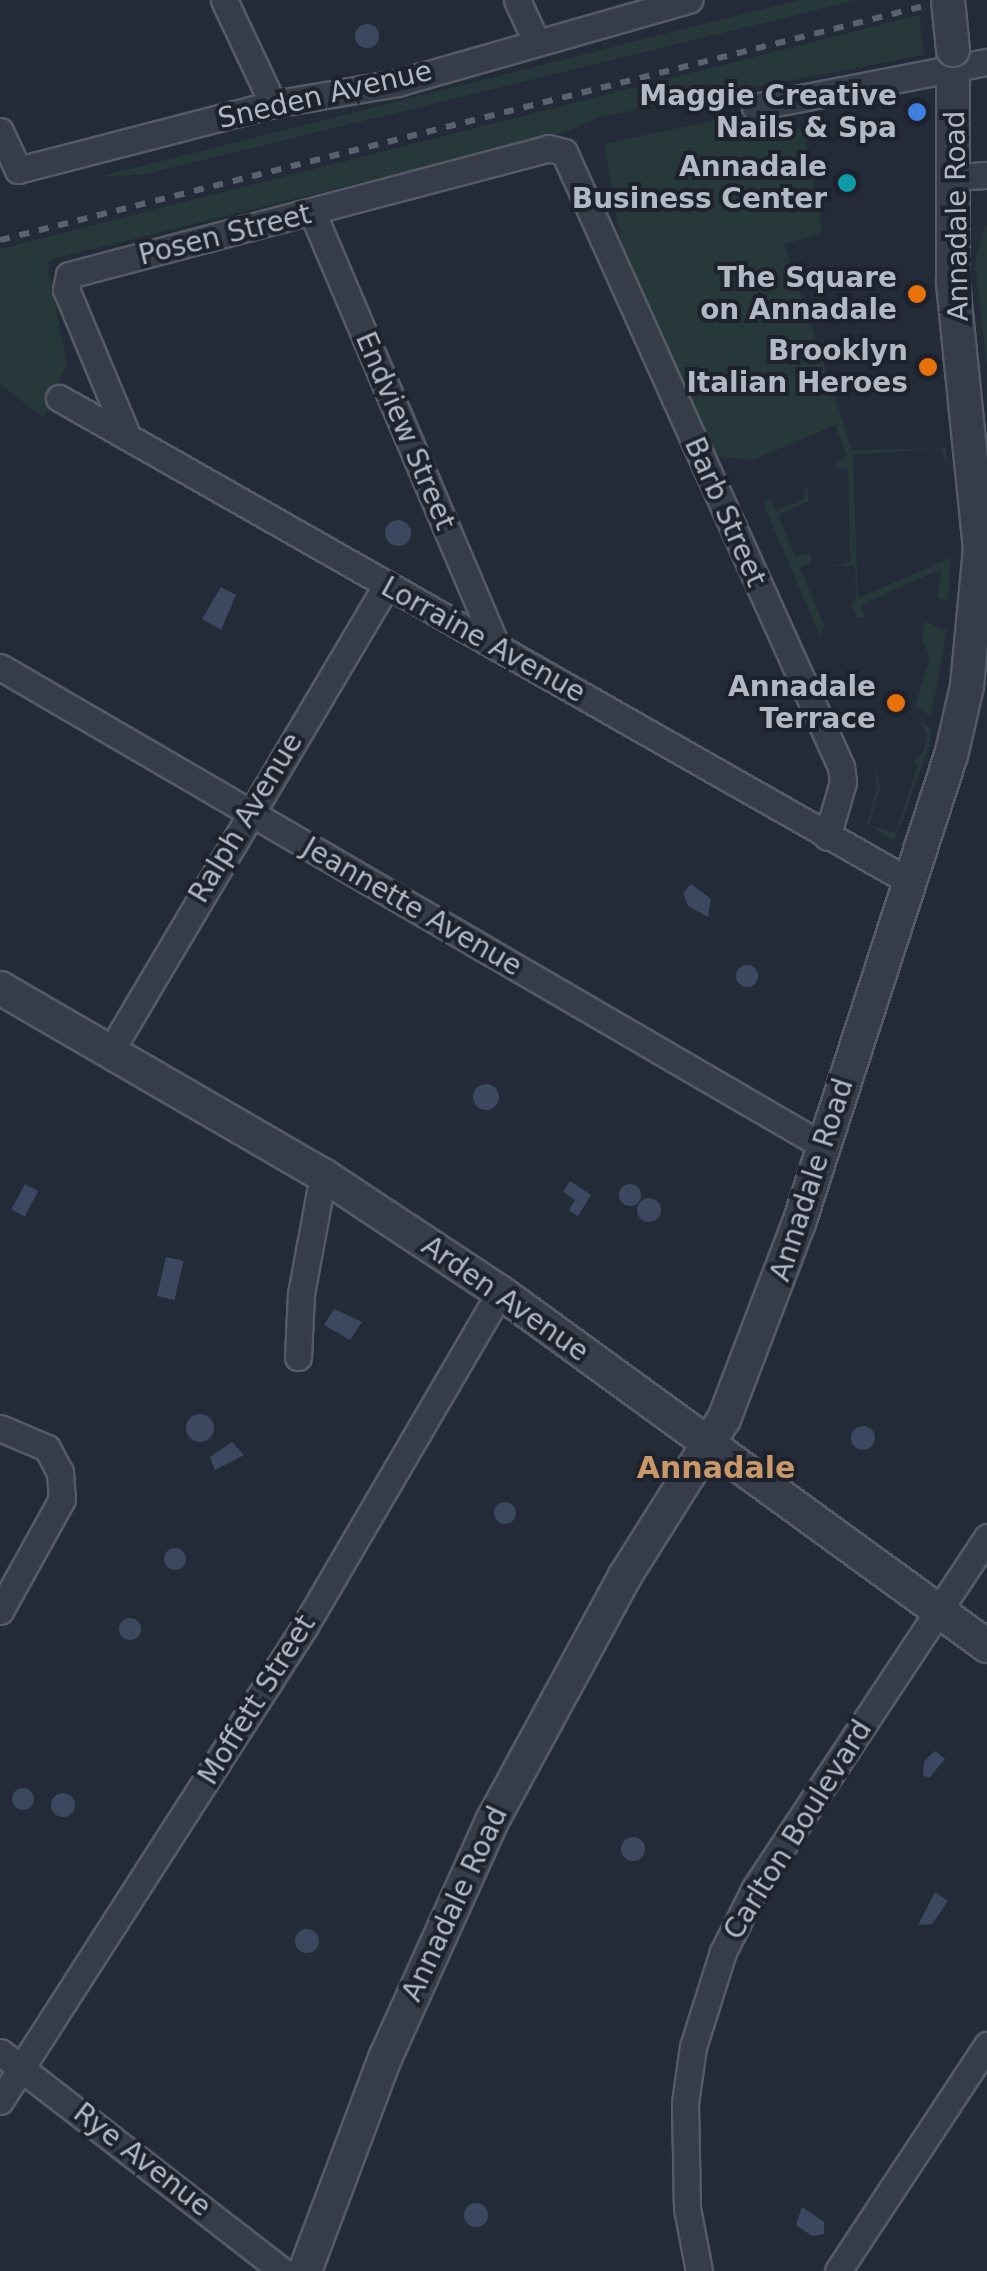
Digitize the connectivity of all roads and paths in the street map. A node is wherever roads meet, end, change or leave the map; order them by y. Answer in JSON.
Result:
{"nodes":[{"id":1,"x":224,"y":0,"type":"edge"},
{"id":2,"x":517,"y":0,"type":"edge"},
{"id":3,"x":689,"y":0,"type":"edge"},
{"id":4,"x":948,"y":0,"type":"edge"},
{"id":5,"x":536,"y":39,"type":"junction"},
{"id":6,"x":954,"y":60,"type":"junction"},
{"id":7,"x":987,"y":62,"type":"edge"},
{"id":8,"x":273,"y":104,"type":"junction"},
{"id":9,"x":755,"y":107,"type":"dead end"},
{"id":10,"x":0,"y":131,"type":"edge"},
{"id":11,"x":548,"y":148,"type":"joint"},
{"id":12,"x":972,"y":176,"type":"edge"},
{"id":13,"x":313,"y":214,"type":"junction"},
{"id":14,"x":60,"y":398,"type":"dead end"},
{"id":15,"x":126,"y":435,"type":"junction"},
{"id":16,"x":386,"y":586,"type":"junction"},
{"id":17,"x":498,"y":648,"type":"junction"},
{"id":18,"x":0,"y":667,"type":"edge"},
{"id":19,"x":249,"y":812,"type":"junction"},
{"id":20,"x":827,"y":837,"type":"junction"},
{"id":21,"x":907,"y":880,"type":"junction"},
{"id":22,"x":0,"y":988,"type":"edge"},
{"id":23,"x":110,"y":1052,"type":"junction"},
{"id":24,"x":825,"y":1147,"type":"junction"},
{"id":25,"x":324,"y":1176,"type":"junction"},
{"id":26,"x":500,"y":1292,"type":"junction"},
{"id":27,"x":298,"y":1357,"type":"dead end"},
{"id":28,"x":0,"y":1428,"type":"edge"},
{"id":29,"x":708,"y":1446,"type":"junction"},
{"id":30,"x":987,"y":1536,"type":"edge"},
{"id":31,"x":0,"y":1611,"type":"edge"},
{"id":32,"x":938,"y":1611,"type":"junction"},
{"id":33,"x":987,"y":1646,"type":"edge"},
{"id":34,"x":987,"y":2045,"type":"edge"},
{"id":35,"x":0,"y":2052,"type":"edge"},
{"id":36,"x":12,"y":2065,"type":"edge"},
{"id":37,"x":0,"y":2101,"type":"edge"},
{"id":38,"x":282,"y":2271,"type":"edge"},
{"id":39,"x":305,"y":2271,"type":"edge"},
{"id":40,"x":699,"y":2271,"type":"edge"},
{"id":41,"x":838,"y":2271,"type":"edge"}],
"edges":[{"from":1,"to":8,"type":"street"},
{"from":2,"to":5,"type":"street"},
{"from":3,"to":5,"type":"street","name":"Sneden Avenue"},
{"from":4,"to":6,"type":"street","name":"Annadale Road","bridge":true},
{"from":5,"to":8,"type":"street","name":"Sneden Avenue"},
{"from":6,"to":7,"type":"street"},
{"from":6,"to":9,"type":"street"},
{"from":6,"to":12,"type":"street","name":"Annadale Road"},
{"from":8,"to":10,"type":"street","name":"Sneden Avenue"},
{"from":11,"to":13,"type":"street","name":"Posen Street"},
{"from":11,"to":20,"type":"street","name":"Barb Street"},
{"from":12,"to":21,"type":"street","name":"Annadale Road"},
{"from":13,"to":15,"type":"street","name":"Posen Street"},
{"from":13,"to":17,"type":"street","name":"Endview Street"},
{"from":14,"to":15,"type":"street","name":"Lorraine Avenue"},
{"from":15,"to":16,"type":"street","name":"Lorraine Avenue"},
{"from":16,"to":17,"type":"street","name":"Lorraine Avenue"},
{"from":16,"to":19,"type":"street","name":"Ralph Avenue"},
{"from":17,"to":20,"type":"street","name":"Lorraine Avenue"},
{"from":18,"to":19,"type":"street","name":"Jeannette Avenue"},
{"from":19,"to":23,"type":"street","name":"Ralph Avenue"},
{"from":19,"to":24,"type":"street","name":"Jeannette Avenue"},
{"from":20,"to":21,"type":"street","name":"Lorraine Avenue"},
{"from":21,"to":24,"type":"street","name":"Annadale Road"},
{"from":22,"to":23,"type":"street","name":"Arden Avenue"},
{"from":23,"to":25,"type":"street","name":"Arden Avenue"},
{"from":24,"to":29,"type":"street","name":"Annadale Road"},
{"from":25,"to":26,"type":"street","name":"Arden Avenue"},
{"from":25,"to":27,"type":"street"},
{"from":26,"to":29,"type":"street","name":"Arden Avenue"},
{"from":26,"to":36,"type":"street","name":"Moffett Street"},
{"from":28,"to":31,"type":"street"},
{"from":29,"to":32,"type":"street","name":"Arden Avenue"},
{"from":29,"to":39,"type":"street","name":"Annadale Road"},
{"from":30,"to":32,"type":"street","name":"Carlton Boulevard"},
{"from":32,"to":33,"type":"street","name":"Arden Avenue"},
{"from":32,"to":40,"type":"street","name":"Carlton Boulevard"},
{"from":34,"to":41,"type":"street"},
{"from":35,"to":36,"type":"street","name":"Rye Avenue"},
{"from":36,"to":37,"type":"street","name":"Moffett Street"},
{"from":36,"to":38,"type":"street","name":"Rye Avenue"}]}
